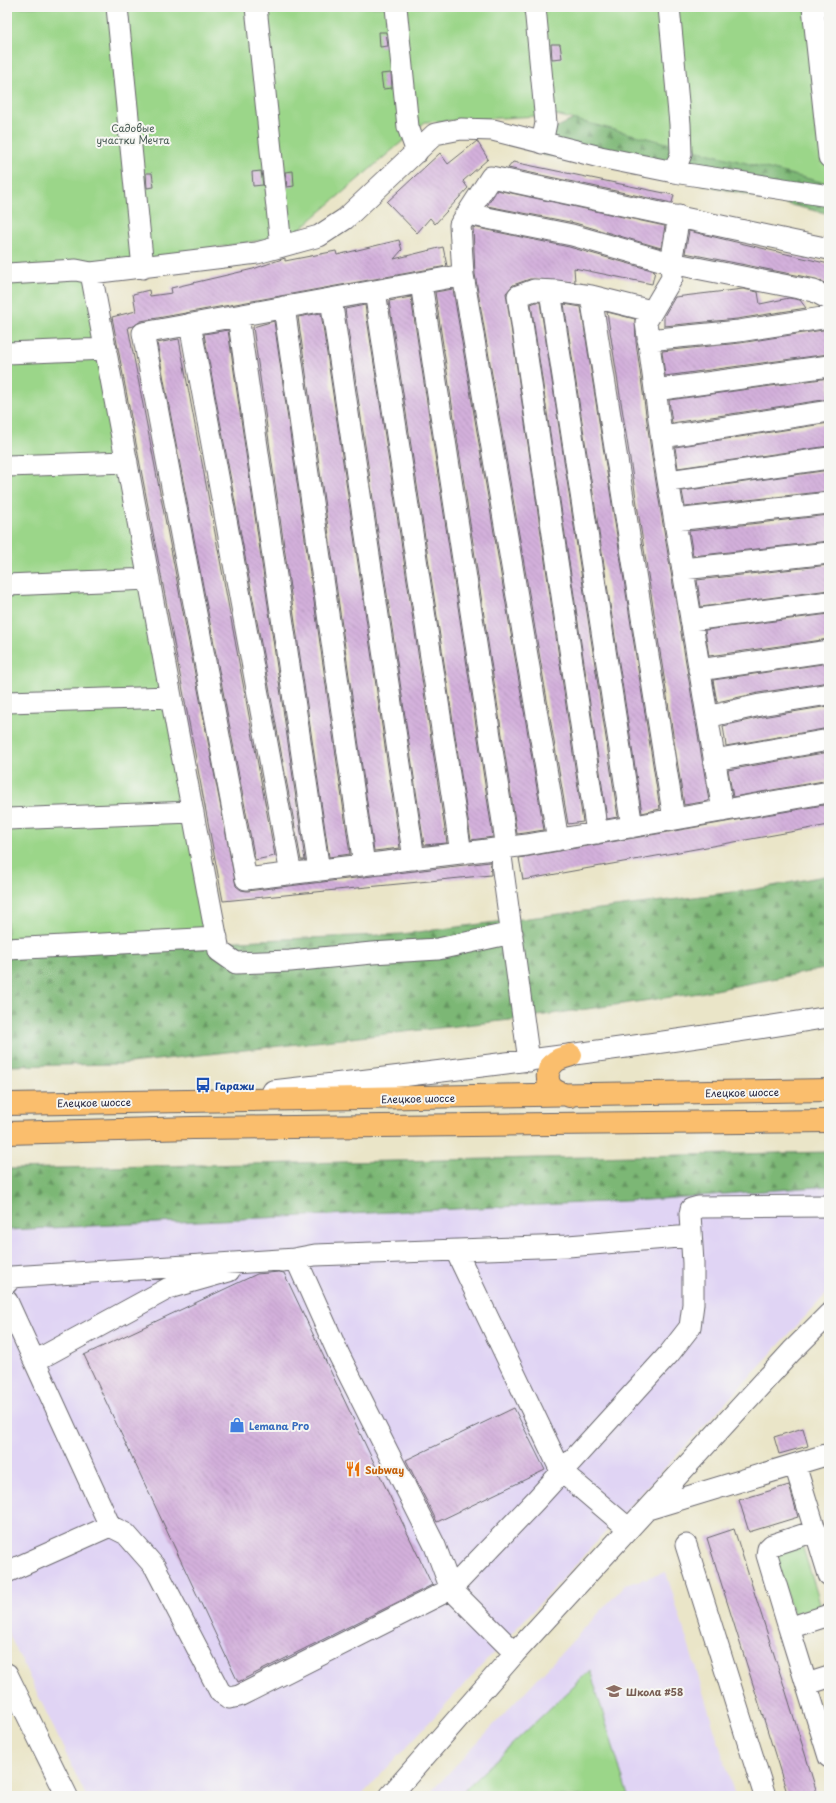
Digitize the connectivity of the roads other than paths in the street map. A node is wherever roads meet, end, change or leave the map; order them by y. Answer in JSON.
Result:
{"nodes":[{"id":1,"x":117,"y":7,"type":"edge"},
{"id":2,"x":256,"y":7,"type":"edge"},
{"id":3,"x":396,"y":7,"type":"edge"},
{"id":4,"x":535,"y":7,"type":"edge"},
{"id":5,"x":669,"y":7,"type":"edge"},
{"id":6,"x":813,"y":7,"type":"edge"},
{"id":7,"x":542,"y":143,"type":"junction"},
{"id":8,"x":417,"y":152,"type":"junction"},
{"id":9,"x":829,"y":157,"type":"edge"},
{"id":10,"x":674,"y":172,"type":"junction"},
{"id":11,"x":826,"y":190,"type":"edge"},
{"id":12,"x":467,"y":214,"type":"junction"},
{"id":13,"x":679,"y":216,"type":"junction"},
{"id":14,"x":281,"y":246,"type":"junction"},
{"id":15,"x":829,"y":249,"type":"edge"},
{"id":16,"x":671,"y":262,"type":"junction"},
{"id":17,"x":142,"y":268,"type":"junction"},
{"id":18,"x":91,"y":273,"type":"junction"},
{"id":19,"x":7,"y":274,"type":"edge"},
{"id":20,"x":463,"y":275,"type":"junction"},
{"id":21,"x":421,"y":283,"type":"junction"},
{"id":22,"x":375,"y":291,"type":"junction"},
{"id":23,"x":550,"y":291,"type":"junction"},
{"id":24,"x":591,"y":296,"type":"junction"},
{"id":25,"x":331,"y":299,"type":"junction"},
{"id":26,"x":829,"y":299,"type":"edge"},
{"id":27,"x":284,"y":307,"type":"junction"},
{"id":28,"x":651,"y":311,"type":"junction"},
{"id":29,"x":238,"y":316,"type":"junction"},
{"id":30,"x":829,"y":318,"type":"edge"},
{"id":31,"x":190,"y":324,"type":"junction"},
{"id":32,"x":648,"y":340,"type":"junction"},
{"id":33,"x":106,"y":349,"type":"junction"},
{"id":34,"x":7,"y":353,"type":"edge"},
{"id":35,"x":829,"y":366,"type":"edge"},
{"id":36,"x":655,"y":390,"type":"junction"},
{"id":37,"x":829,"y":411,"type":"edge"},
{"id":38,"x":662,"y":437,"type":"junction"},
{"id":39,"x":829,"y":458,"type":"edge"},
{"id":40,"x":127,"y":462,"type":"junction"},
{"id":41,"x":7,"y":466,"type":"edge"},
{"id":42,"x":668,"y":481,"type":"junction"},
{"id":43,"x":829,"y":503,"type":"edge"},
{"id":44,"x":675,"y":520,"type":"junction"},
{"id":45,"x":829,"y":553,"type":"edge"},
{"id":46,"x":683,"y":569,"type":"junction"},
{"id":47,"x":149,"y":579,"type":"junction"},
{"id":48,"x":7,"y":585,"type":"edge"},
{"id":49,"x":829,"y":602,"type":"edge"},
{"id":50,"x":691,"y":620,"type":"junction"},
{"id":51,"x":829,"y":651,"type":"edge"},
{"id":52,"x":700,"y":670,"type":"junction"},
{"id":53,"x":829,"y":694,"type":"edge"},
{"id":54,"x":171,"y":696,"type":"junction"},
{"id":55,"x":7,"y":702,"type":"edge"},
{"id":56,"x":707,"y":717,"type":"junction"},
{"id":57,"x":829,"y":740,"type":"edge"},
{"id":58,"x":714,"y":760,"type":"junction"},
{"id":59,"x":829,"y":792,"type":"edge"},
{"id":60,"x":723,"y":811,"type":"junction"},
{"id":61,"x":193,"y":812,"type":"junction"},
{"id":62,"x":7,"y":819,"type":"edge"},
{"id":63,"x":674,"y":819,"type":"junction"},
{"id":64,"x":632,"y":827,"type":"junction"},
{"id":65,"x":597,"y":833,"type":"junction"},
{"id":66,"x":558,"y":840,"type":"junction"},
{"id":67,"x":504,"y":848,"type":"junction"},
{"id":68,"x":461,"y":853,"type":"junction"},
{"id":69,"x":414,"y":859,"type":"junction"},
{"id":70,"x":364,"y":865,"type":"junction"},
{"id":71,"x":319,"y":870,"type":"junction"},
{"id":72,"x":291,"y":874,"type":"junction"},
{"id":73,"x":512,"y":933,"type":"junction"},
{"id":74,"x":217,"y":938,"type":"junction"},
{"id":75,"x":7,"y":949,"type":"edge"},
{"id":76,"x":829,"y":1017,"type":"edge"},
{"id":77,"x":571,"y":1055,"type":"junction"},
{"id":78,"x":529,"y":1061,"type":"junction"},
{"id":79,"x":829,"y":1090,"type":"edge"},
{"id":80,"x":570,"y":1096,"type":"junction"},
{"id":81,"x":191,"y":1100,"type":"junction"},
{"id":82,"x":7,"y":1104,"type":"edge"},
{"id":83,"x":829,"y":1121,"type":"edge"},
{"id":84,"x":7,"y":1133,"type":"edge"},
{"id":85,"x":829,"y":1206,"type":"edge"},
{"id":86,"x":691,"y":1236,"type":"junction"},
{"id":87,"x":456,"y":1251,"type":"junction"},
{"id":88,"x":296,"y":1258,"type":"junction"},
{"id":89,"x":7,"y":1282,"type":"edge"},
{"id":90,"x":7,"y":1301,"type":"edge"},
{"id":91,"x":829,"y":1314,"type":"edge"},
{"id":92,"x":35,"y":1361,"type":"junction"},
{"id":93,"x":829,"y":1454,"type":"edge"},
{"id":94,"x":795,"y":1465,"type":"junction"},
{"id":95,"x":561,"y":1471,"type":"junction"},
{"id":96,"x":647,"y":1510,"type":"junction"},
{"id":97,"x":110,"y":1526,"type":"junction"},
{"id":98,"x":629,"y":1529,"type":"junction"},
{"id":99,"x":816,"y":1532,"type":"junction"},
{"id":100,"x":686,"y":1545,"type":"dead end"},
{"id":101,"x":7,"y":1572,"type":"edge"},
{"id":102,"x":829,"y":1575,"type":"edge"},
{"id":103,"x":450,"y":1589,"type":"junction"},
{"id":104,"x":829,"y":1615,"type":"edge"},
{"id":105,"x":789,"y":1628,"type":"junction"},
{"id":106,"x":515,"y":1653,"type":"junction"},
{"id":107,"x":7,"y":1674,"type":"edge"},
{"id":108,"x":829,"y":1677,"type":"edge"},
{"id":109,"x":807,"y":1684,"type":"junction"},
{"id":110,"x":829,"y":1757,"type":"edge"},
{"id":111,"x":67,"y":1796,"type":"edge"},
{"id":112,"x":390,"y":1796,"type":"edge"},
{"id":113,"x":765,"y":1796,"type":"edge"}],
"edges":[{"from":1,"to":17,"type":"street"},
{"from":2,"to":14,"type":"street"},
{"from":3,"to":8,"type":"street"},
{"from":4,"to":7,"type":"street"},
{"from":5,"to":10,"type":"street"},
{"from":6,"to":9,"type":"street"},
{"from":7,"to":8,"type":"street"},
{"from":7,"to":10,"type":"street"},
{"from":8,"to":14,"type":"street"},
{"from":10,"to":11,"type":"street"},
{"from":12,"to":13,"type":"street"},
{"from":12,"to":16,"type":"street"},
{"from":12,"to":20,"type":"street"},
{"from":13,"to":15,"type":"street"},
{"from":13,"to":16,"type":"street"},
{"from":14,"to":17,"type":"street"},
{"from":16,"to":26,"type":"street"},
{"from":16,"to":28,"type":"street"},
{"from":17,"to":18,"type":"street"},
{"from":18,"to":19,"type":"street"},
{"from":18,"to":33,"type":"street"},
{"from":20,"to":21,"type":"street"},
{"from":20,"to":66,"type":"street"},
{"from":21,"to":22,"type":"street"},
{"from":21,"to":67,"type":"street"},
{"from":22,"to":25,"type":"street"},
{"from":22,"to":68,"type":"street"},
{"from":23,"to":24,"type":"street"},
{"from":23,"to":64,"type":"street"},
{"from":23,"to":65,"type":"street"},
{"from":24,"to":28,"type":"street"},
{"from":24,"to":63,"type":"street"},
{"from":25,"to":27,"type":"street"},
{"from":25,"to":69,"type":"street"},
{"from":27,"to":29,"type":"street"},
{"from":27,"to":70,"type":"street"},
{"from":28,"to":32,"type":"street"},
{"from":29,"to":31,"type":"street"},
{"from":29,"to":71,"type":"street"},
{"from":30,"to":32,"type":"street"},
{"from":31,"to":72,"type":"street"},
{"from":31,"to":72,"type":"street"},
{"from":32,"to":36,"type":"street"},
{"from":33,"to":34,"type":"street"},
{"from":33,"to":40,"type":"street"},
{"from":35,"to":36,"type":"street"},
{"from":36,"to":38,"type":"street"},
{"from":37,"to":38,"type":"street"},
{"from":38,"to":42,"type":"street"},
{"from":39,"to":42,"type":"street"},
{"from":40,"to":41,"type":"street"},
{"from":40,"to":47,"type":"street"},
{"from":42,"to":44,"type":"street"},
{"from":43,"to":44,"type":"street"},
{"from":44,"to":46,"type":"street"},
{"from":45,"to":46,"type":"street"},
{"from":46,"to":50,"type":"street"},
{"from":47,"to":48,"type":"street"},
{"from":47,"to":54,"type":"street"},
{"from":49,"to":50,"type":"street"},
{"from":50,"to":52,"type":"street"},
{"from":51,"to":52,"type":"street"},
{"from":52,"to":56,"type":"street"},
{"from":53,"to":56,"type":"street"},
{"from":54,"to":55,"type":"street"},
{"from":54,"to":61,"type":"street"},
{"from":56,"to":58,"type":"street"},
{"from":57,"to":58,"type":"street"},
{"from":58,"to":60,"type":"street"},
{"from":59,"to":60,"type":"street"},
{"from":60,"to":63,"type":"street"},
{"from":61,"to":62,"type":"street"},
{"from":61,"to":74,"type":"street"},
{"from":63,"to":64,"type":"street"},
{"from":64,"to":65,"type":"street"},
{"from":65,"to":66,"type":"street"},
{"from":66,"to":67,"type":"street"},
{"from":67,"to":68,"type":"street"},
{"from":67,"to":73,"type":"street"},
{"from":68,"to":69,"type":"street"},
{"from":69,"to":70,"type":"street"},
{"from":70,"to":71,"type":"street"},
{"from":71,"to":72,"type":"street"},
{"from":73,"to":74,"type":"street"},
{"from":73,"to":78,"type":"street"},
{"from":74,"to":75,"type":"street"},
{"from":76,"to":77,"type":"street"},
{"from":77,"to":78,"type":"street"},
{"from":77,"to":80,"type":"main road"},
{"from":78,"to":81,"type":"street"},
{"from":79,"to":80,"type":"main road","name":"Елецкое шоссе"},
{"from":80,"to":81,"type":"main road","name":"Елецкое шоссе"},
{"from":81,"to":82,"type":"main road","name":"Елецкое шоссе"},
{"from":83,"to":84,"type":"main road"},
{"from":85,"to":86,"type":"street"},
{"from":86,"to":87,"type":"street"},
{"from":86,"to":95,"type":"street"},
{"from":87,"to":88,"type":"street"},
{"from":87,"to":95,"type":"street"},
{"from":88,"to":89,"type":"street"},
{"from":88,"to":92,"type":"street"},
{"from":88,"to":103,"type":"street"},
{"from":90,"to":92,"type":"street"},
{"from":91,"to":96,"type":"street"},
{"from":92,"to":97,"type":"street"},
{"from":93,"to":94,"type":"street"},
{"from":94,"to":96,"type":"street"},
{"from":94,"to":99,"type":"street"},
{"from":95,"to":98,"type":"street"},
{"from":95,"to":103,"type":"street"},
{"from":96,"to":98,"type":"street"},
{"from":97,"to":101,"type":"street"},
{"from":97,"to":103,"type":"street"},
{"from":98,"to":106,"type":"street"},
{"from":99,"to":102,"type":"street"},
{"from":99,"to":105,"type":"street"},
{"from":100,"to":113,"type":"street"},
{"from":103,"to":106,"type":"street"},
{"from":104,"to":105,"type":"street"},
{"from":105,"to":109,"type":"street"},
{"from":106,"to":112,"type":"street"},
{"from":107,"to":111,"type":"street"},
{"from":108,"to":109,"type":"street"},
{"from":109,"to":110,"type":"street"}]}
